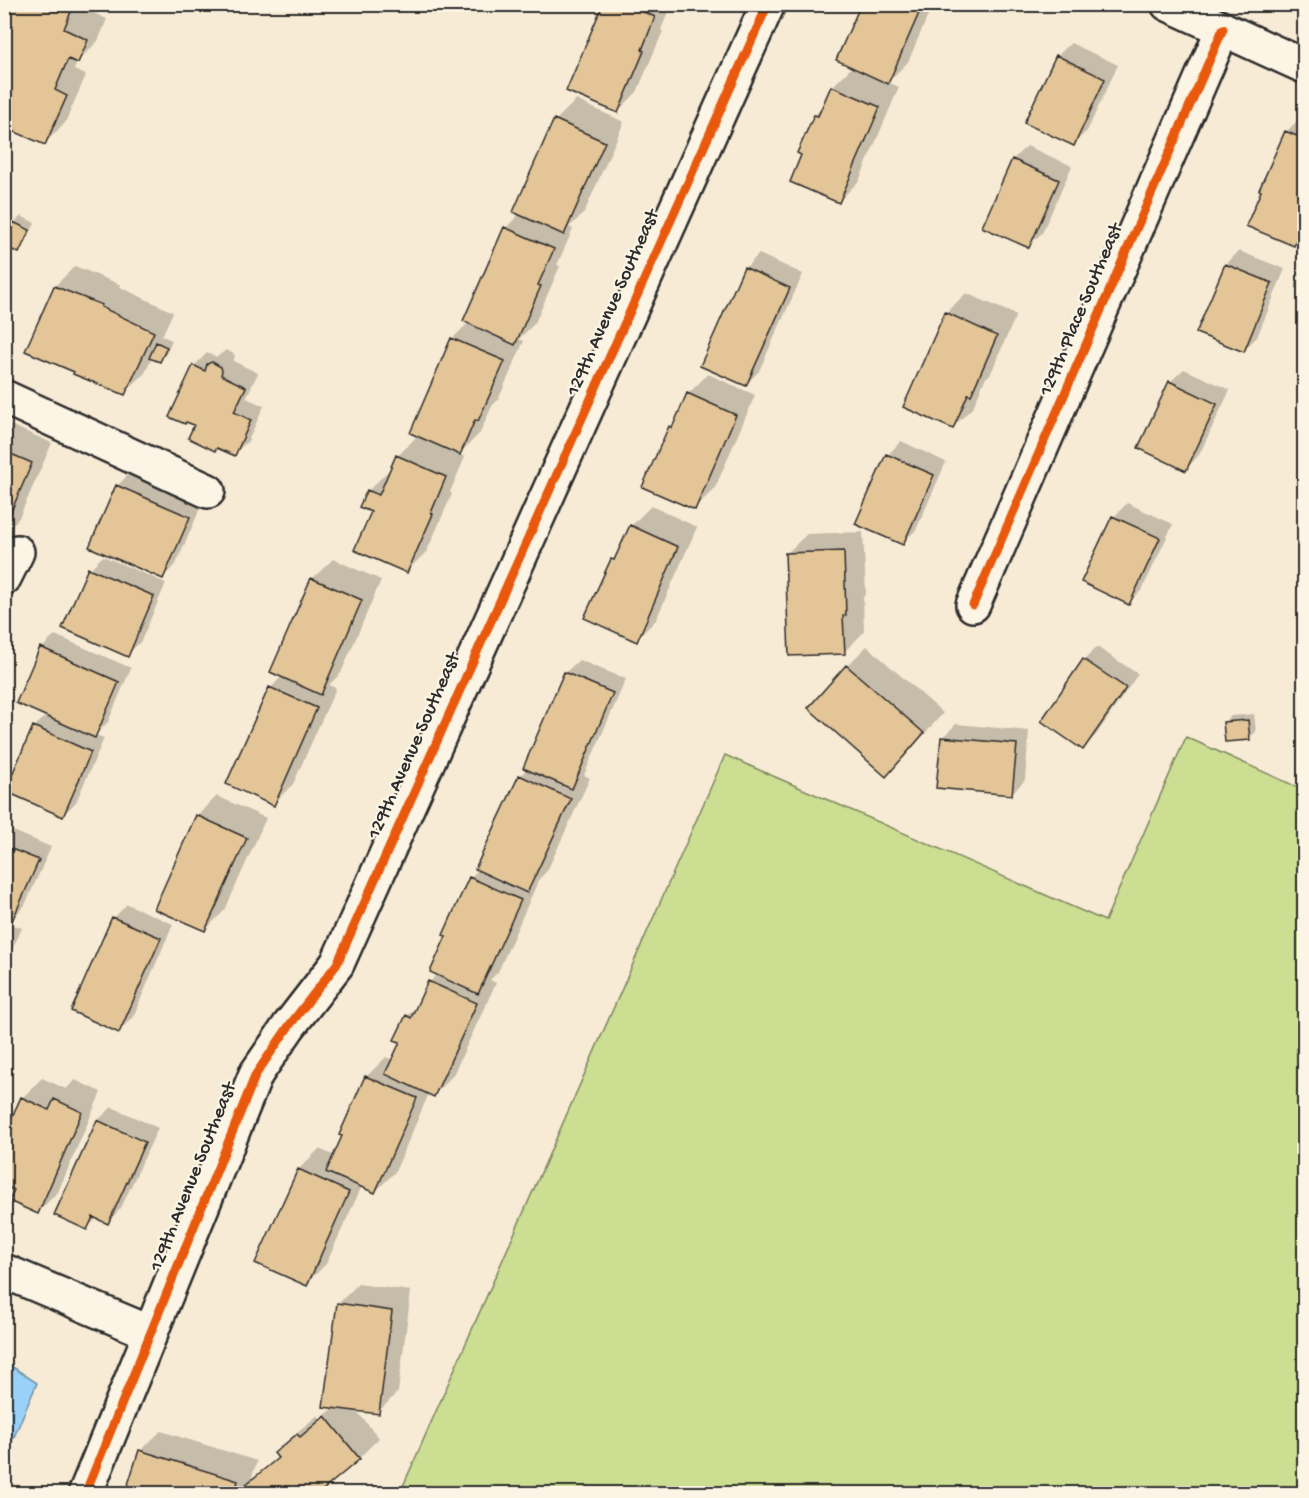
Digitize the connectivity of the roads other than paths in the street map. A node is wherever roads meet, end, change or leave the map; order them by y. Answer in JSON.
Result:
{"nodes":[{"id":1,"x":768,"y":4,"type":"edge"},
{"id":2,"x":1168,"y":4,"type":"edge"},
{"id":3,"x":1223,"y":29,"type":"junction"},
{"id":4,"x":1305,"y":66,"type":"edge"},
{"id":5,"x":4,"y":397,"type":"edge"},
{"id":6,"x":208,"y":491,"type":"dead end"},
{"id":7,"x":973,"y":605,"type":"dead end"},
{"id":8,"x":4,"y":1271,"type":"edge"},
{"id":9,"x":151,"y":1332,"type":"junction"},
{"id":10,"x":85,"y":1494,"type":"edge"}],
"edges":[{"from":1,"to":9,"type":"street","name":"129th Avenue Southeast"},
{"from":2,"to":3,"type":"street"},
{"from":3,"to":4,"type":"street"},
{"from":3,"to":7,"type":"street","name":"129th Place Southeast"},
{"from":5,"to":6,"type":"street"},
{"from":8,"to":9,"type":"street"},
{"from":9,"to":10,"type":"street","name":"129th Avenue Southeast"}]}
